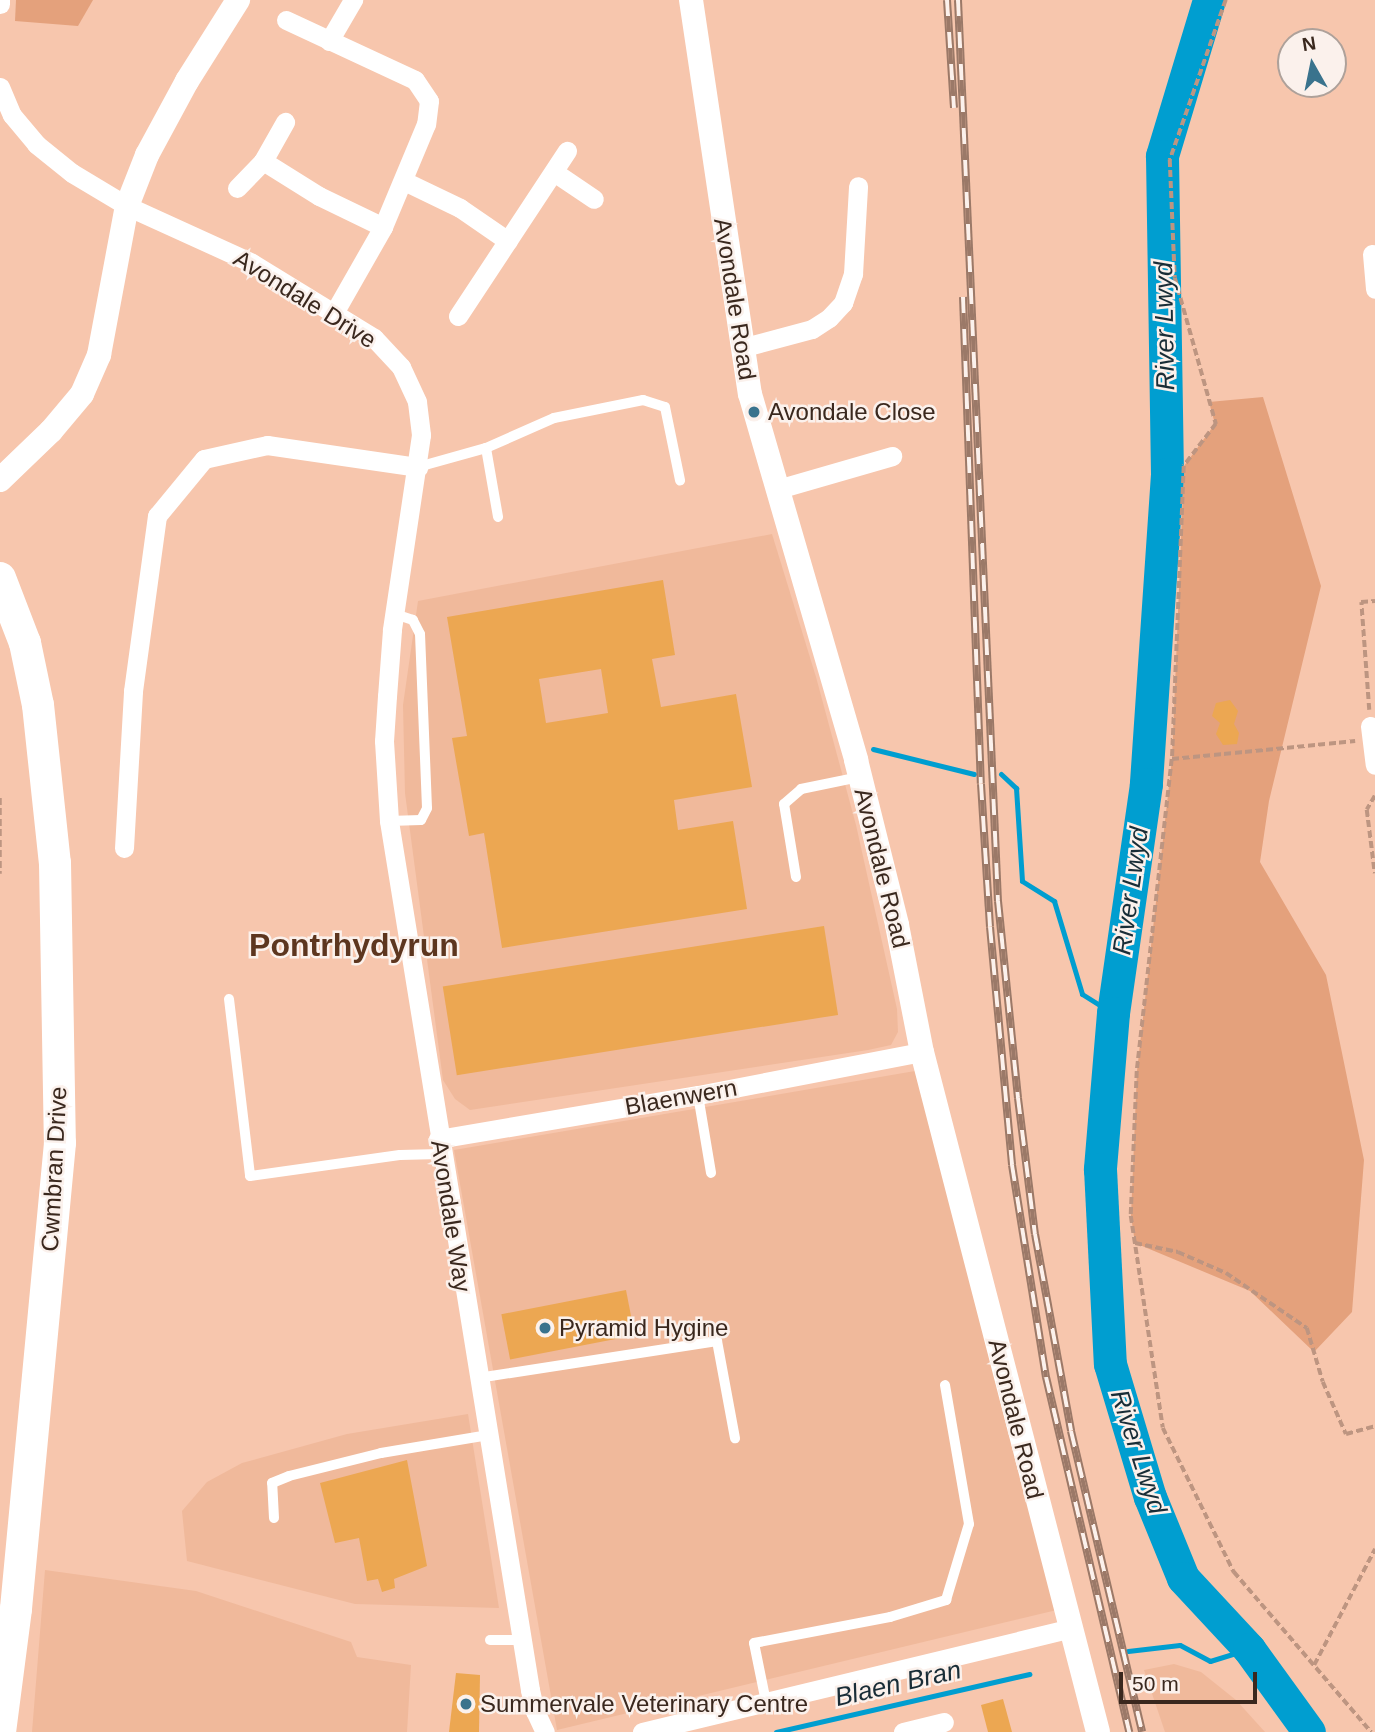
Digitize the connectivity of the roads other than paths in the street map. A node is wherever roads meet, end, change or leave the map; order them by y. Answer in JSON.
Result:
{"nodes":[{"id":1,"x":238,"y":0,"type":"edge"},
{"id":2,"x":353,"y":0,"type":"edge"},
{"id":3,"x":691,"y":0,"type":"edge"},
{"id":4,"x":286,"y":20,"type":"dead end"},
{"id":5,"x":328,"y":41,"type":"junction"},
{"id":6,"x":0,"y":87,"type":"edge"},
{"id":7,"x":285,"y":122,"type":"dead end"},
{"id":8,"x":567,"y":151,"type":"dead end"},
{"id":9,"x":263,"y":161,"type":"junction"},
{"id":10,"x":554,"y":172,"type":"junction"},
{"id":11,"x":404,"y":181,"type":"junction"},
{"id":12,"x":858,"y":186,"type":"dead end"},
{"id":13,"x":237,"y":188,"type":"dead end"},
{"id":14,"x":594,"y":199,"type":"dead end"},
{"id":15,"x":127,"y":206,"type":"junction"},
{"id":16,"x":383,"y":227,"type":"junction"},
{"id":17,"x":508,"y":241,"type":"junction"},
{"id":18,"x":1372,"y":254,"type":"dead end"},
{"id":19,"x":1375,"y":289,"type":"edge"},
{"id":20,"x":334,"y":313,"type":"junction"},
{"id":21,"x":458,"y":316,"type":"dead end"},
{"id":22,"x":741,"y":348,"type":"junction"},
{"id":23,"x":486,"y":448,"type":"junction"},
{"id":24,"x":892,"y":456,"type":"dead end"},
{"id":25,"x":418,"y":467,"type":"junction"},
{"id":26,"x":0,"y":480,"type":"edge"},
{"id":27,"x":680,"y":480,"type":"dead end"},
{"id":28,"x":778,"y":489,"type":"junction"},
{"id":29,"x":498,"y":517,"type":"dead end"},
{"id":30,"x":0,"y":578,"type":"edge"},
{"id":31,"x":5,"y":606,"type":"edge"},
{"id":32,"x":394,"y":614,"type":"junction"},
{"id":33,"x":387,"y":696,"type":"joint"},
{"id":34,"x":1371,"y":733,"type":"road end"},
{"id":35,"x":1375,"y":765,"type":"edge"},
{"id":36,"x":860,"y":777,"type":"junction"},
{"id":37,"x":389,"y":821,"type":"junction"},
{"id":38,"x":124,"y":848,"type":"dead end"},
{"id":39,"x":796,"y":877,"type":"dead end"},
{"id":40,"x":229,"y":999,"type":"dead end"},
{"id":41,"x":922,"y":1052,"type":"junction"},
{"id":42,"x":698,"y":1095,"type":"junction"},
{"id":43,"x":439,"y":1146,"type":"junction"},
{"id":44,"x":711,"y":1173,"type":"dead end"},
{"id":45,"x":478,"y":1378,"type":"junction"},
{"id":46,"x":945,"y":1385,"type":"dead end"},
{"id":47,"x":488,"y":1435,"type":"junction"},
{"id":48,"x":735,"y":1438,"type":"dead end"},
{"id":49,"x":274,"y":1518,"type":"dead end"},
{"id":50,"x":1071,"y":1628,"type":"junction"},
{"id":51,"x":490,"y":1640,"type":"dead end"},
{"id":52,"x":522,"y":1640,"type":"junction"},
{"id":53,"x":766,"y":1702,"type":"junction"},
{"id":54,"x":944,"y":1722,"type":"dead end"},
{"id":55,"x":703,"y":1725,"type":"edge"},
{"id":56,"x":0,"y":1732,"type":"edge"},
{"id":57,"x":545,"y":1732,"type":"edge"},
{"id":58,"x":642,"y":1732,"type":"edge"},
{"id":59,"x":903,"y":1732,"type":"edge"},
{"id":60,"x":1098,"y":1732,"type":"edge"}],
"edges":[{"from":1,"to":15,"type":"street"},
{"from":2,"to":5,"type":"street"},
{"from":3,"to":22,"type":"street","name":"Avondale Road"},
{"from":4,"to":5,"type":"street"},
{"from":5,"to":11,"type":"street"},
{"from":6,"to":15,"type":"street","name":"Avondale Drive"},
{"from":7,"to":9,"type":"street"},
{"from":8,"to":10,"type":"street"},
{"from":9,"to":13,"type":"street"},
{"from":9,"to":16,"type":"street"},
{"from":10,"to":14,"type":"street"},
{"from":10,"to":17,"type":"street"},
{"from":11,"to":16,"type":"street"},
{"from":11,"to":17,"type":"street"},
{"from":12,"to":22,"type":"street"},
{"from":15,"to":20,"type":"street","name":"Avondale Drive"},
{"from":15,"to":26,"type":"street"},
{"from":16,"to":20,"type":"street"},
{"from":17,"to":21,"type":"street"},
{"from":18,"to":19,"type":"street"},
{"from":20,"to":25,"type":"street","name":"Avondale Drive"},
{"from":22,"to":28,"type":"street","name":"Avondale Road"},
{"from":23,"to":25,"type":"lane"},
{"from":23,"to":27,"type":"lane"},
{"from":23,"to":29,"type":"lane"},
{"from":24,"to":28,"type":"street"},
{"from":25,"to":32,"type":"street","name":"Avondale Drive"},
{"from":25,"to":38,"type":"street"},
{"from":28,"to":36,"type":"street","name":"Avondale Road"},
{"from":30,"to":31,"type":"main road","name":"Cwmbran Drive"},
{"from":31,"to":56,"type":"main road","name":"Cwmbran Drive"},
{"from":32,"to":33,"type":"street","name":"Avondale Drive"},
{"from":32,"to":37,"type":"lane"},
{"from":33,"to":37,"type":"street","name":"Avondale Way"},
{"from":34,"to":35,"type":"street"},
{"from":36,"to":39,"type":"lane"},
{"from":36,"to":41,"type":"street","name":"Avondale Road"},
{"from":37,"to":43,"type":"street","name":"Avondale Way"},
{"from":40,"to":43,"type":"lane"},
{"from":41,"to":42,"type":"street","name":"Blaenwern"},
{"from":41,"to":50,"type":"street","name":"Avondale Road"},
{"from":42,"to":43,"type":"street","name":"Blaenwern"},
{"from":42,"to":44,"type":"lane"},
{"from":43,"to":45,"type":"street","name":"Avondale Way"},
{"from":45,"to":47,"type":"street","name":"Avondale Way"},
{"from":45,"to":48,"type":"lane"},
{"from":46,"to":53,"type":"lane"},
{"from":47,"to":49,"type":"lane"},
{"from":47,"to":52,"type":"street","name":"Avondale Way"},
{"from":50,"to":53,"type":"street"},
{"from":50,"to":60,"type":"street","name":"Avondale Road"},
{"from":51,"to":52,"type":"lane"},
{"from":52,"to":57,"type":"street","name":"Avondale Way"},
{"from":53,"to":55,"type":"street"},
{"from":54,"to":59,"type":"street"},
{"from":55,"to":58,"type":"street"}]}
